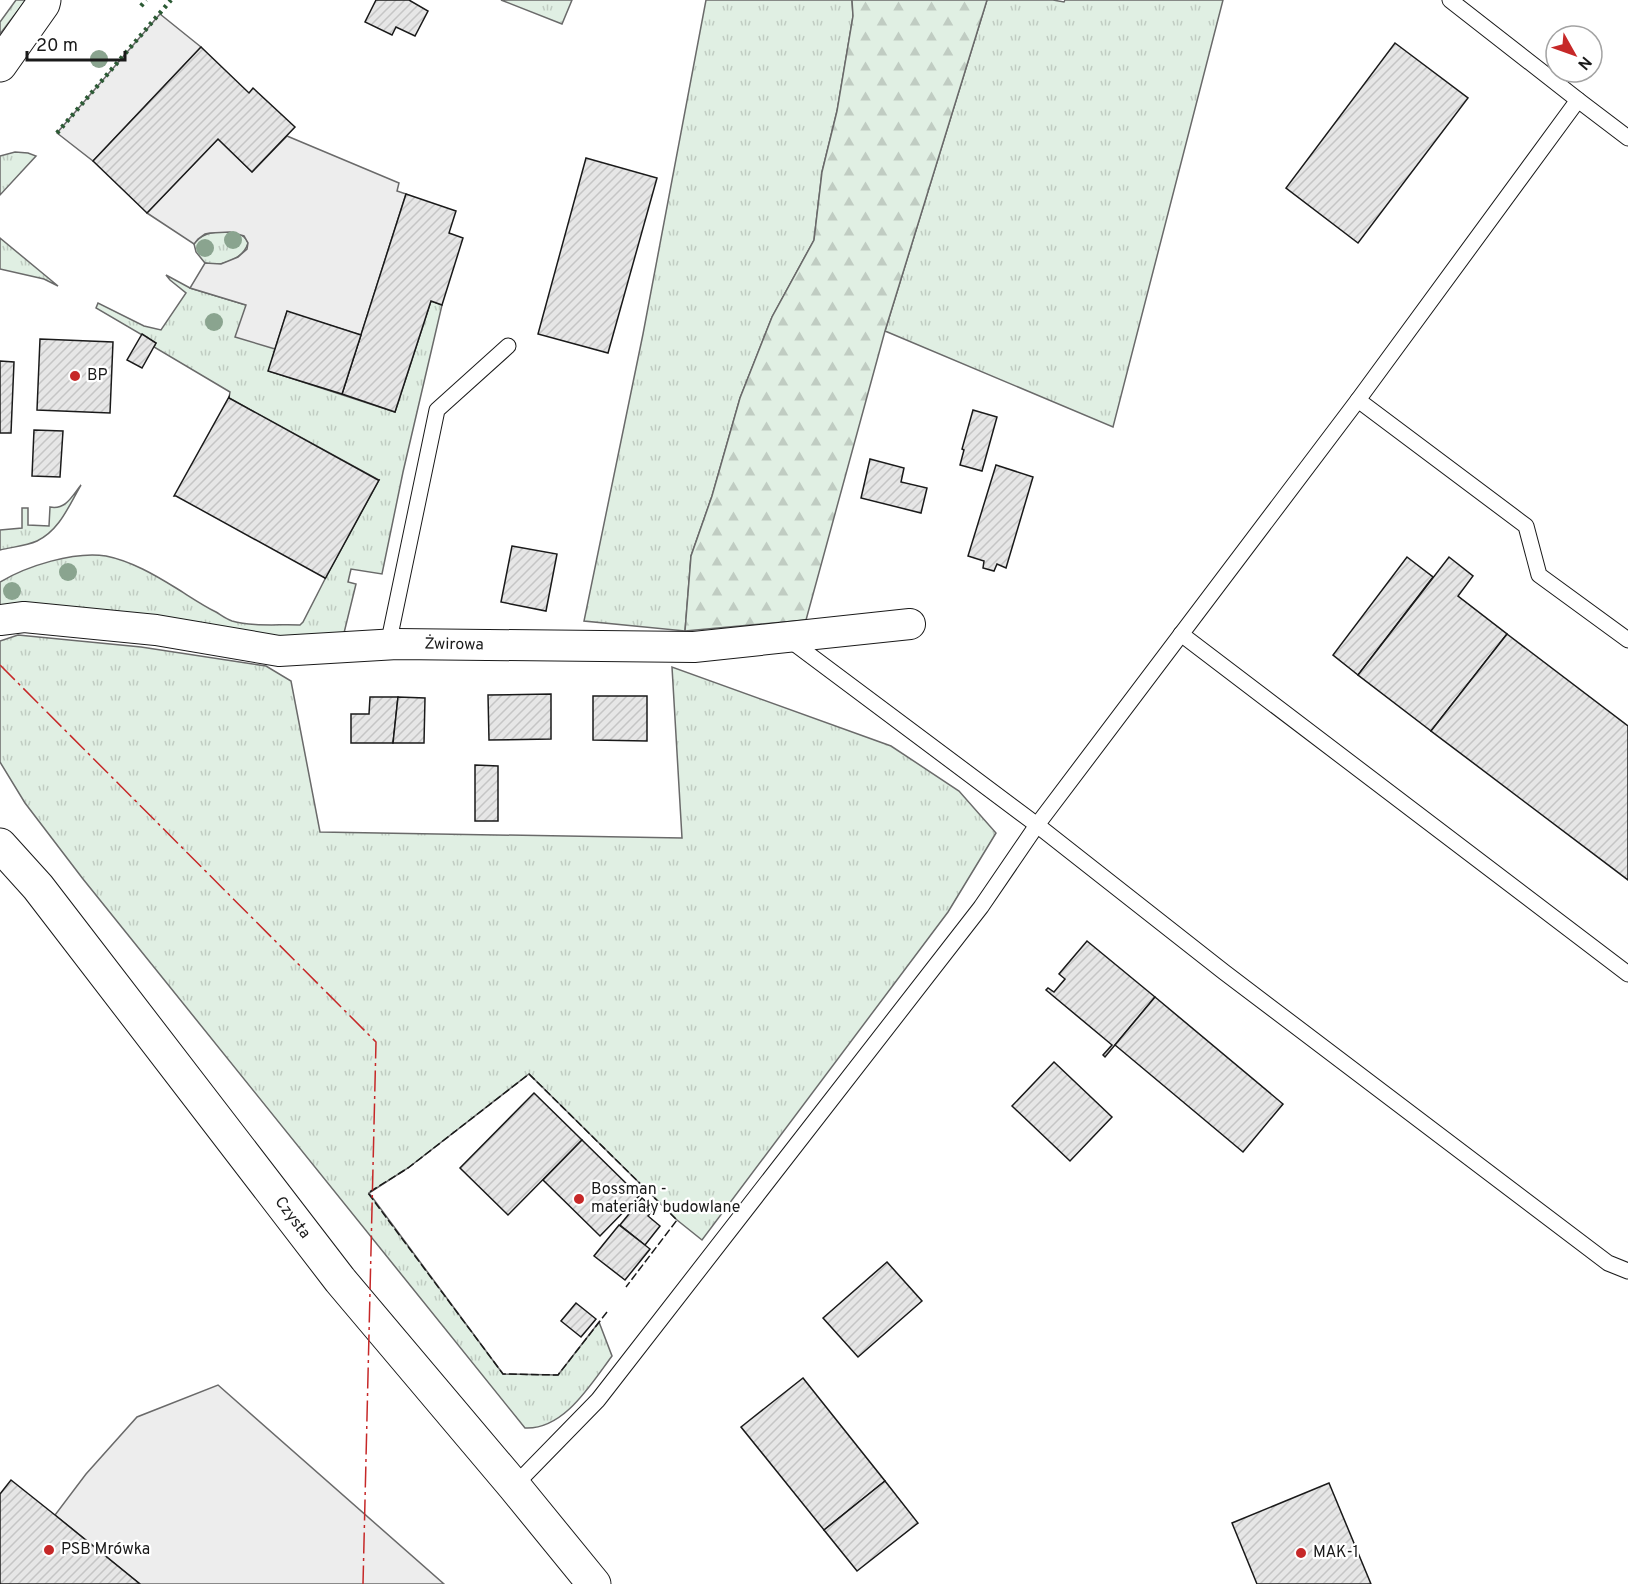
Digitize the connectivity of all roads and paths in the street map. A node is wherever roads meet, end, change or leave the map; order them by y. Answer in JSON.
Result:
{"nodes":[{"id":1,"x":44,"y":0,"type":"edge"},
{"id":2,"x":1450,"y":0,"type":"edge"},
{"id":3,"x":0,"y":65,"type":"edge"},
{"id":4,"x":1578,"y":99,"type":"junction"},
{"id":5,"x":1628,"y":138,"type":"edge"},
{"id":6,"x":508,"y":346,"type":"dead end"},
{"id":7,"x":1358,"y":400,"type":"junction"},
{"id":8,"x":0,"y":620,"type":"edge"},
{"id":9,"x":910,"y":624,"type":"dead end"},
{"id":10,"x":1181,"y":634,"type":"junction"},
{"id":11,"x":787,"y":638,"type":"junction"},
{"id":12,"x":1628,"y":640,"type":"edge"},
{"id":13,"x":388,"y":645,"type":"junction"},
{"id":14,"x":1037,"y":825,"type":"junction"},
{"id":15,"x":0,"y":845,"type":"edge"},
{"id":16,"x":1628,"y":974,"type":"edge"},
{"id":17,"x":1628,"y":1271,"type":"edge"},
{"id":18,"x":514,"y":1486,"type":"junction"},
{"id":19,"x":594,"y":1584,"type":"edge"}],
"edges":[{"from":1,"to":3,"type":"main road"},
{"from":2,"to":4,"type":"lane"},
{"from":4,"to":5,"type":"lane"},
{"from":4,"to":7,"type":"lane"},
{"from":6,"to":13,"type":"lane"},
{"from":7,"to":10,"type":"lane"},
{"from":7,"to":12,"type":"lane"},
{"from":8,"to":13,"type":"street","name":"Żwirowa"},
{"from":9,"to":11,"type":"street","name":"Żwirowa"},
{"from":10,"to":14,"type":"lane"},
{"from":10,"to":16,"type":"lane"},
{"from":11,"to":13,"type":"street","name":"Żwirowa"},
{"from":11,"to":14,"type":"lane"},
{"from":14,"to":17,"type":"lane"},
{"from":14,"to":18,"type":"lane"},
{"from":15,"to":18,"type":"main road","name":"Czysta"},
{"from":18,"to":19,"type":"main road","name":"Czysta"}]}
